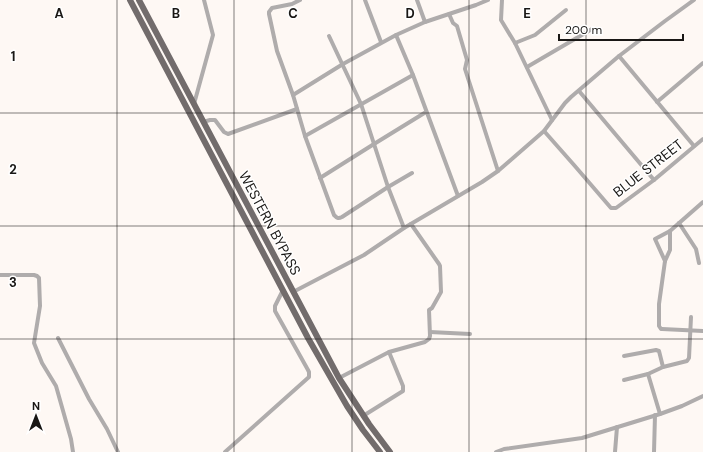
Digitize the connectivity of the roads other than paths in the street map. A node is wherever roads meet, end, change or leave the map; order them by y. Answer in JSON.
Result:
{"nodes":[{"id":1,"x":130,"y":0,"type":"edge"},
{"id":2,"x":139,"y":0,"type":"edge"},
{"id":3,"x":204,"y":0,"type":"edge"},
{"id":4,"x":300,"y":0,"type":"edge"},
{"id":5,"x":364,"y":0,"type":"edge"},
{"id":6,"x":417,"y":0,"type":"edge"},
{"id":7,"x":474,"y":0,"type":"edge"},
{"id":8,"x":488,"y":0,"type":"edge"},
{"id":9,"x":502,"y":0,"type":"edge"},
{"id":10,"x":694,"y":0,"type":"edge"},
{"id":11,"x":476,"y":5,"type":"junction"},
{"id":12,"x":566,"y":10,"type":"dead end"},
{"id":13,"x":449,"y":14,"type":"junction"},
{"id":14,"x":425,"y":22,"type":"junction"},
{"id":15,"x":592,"y":29,"type":"dead end"},
{"id":16,"x":396,"y":35,"type":"junction"},
{"id":17,"x":329,"y":36,"type":"dead end"},
{"id":18,"x":381,"y":42,"type":"junction"},
{"id":19,"x":515,"y":43,"type":"junction"},
{"id":20,"x":620,"y":56,"type":"junction"},
{"id":21,"x":703,"y":63,"type":"edge"},
{"id":22,"x":342,"y":64,"type":"junction"},
{"id":23,"x":526,"y":67,"type":"junction"},
{"id":24,"x":413,"y":75,"type":"junction"},
{"id":25,"x":579,"y":91,"type":"junction"},
{"id":26,"x":293,"y":95,"type":"junction"},
{"id":27,"x":657,"y":102,"type":"junction"},
{"id":28,"x":361,"y":104,"type":"junction"},
{"id":29,"x":194,"y":105,"type":"junction"},
{"id":30,"x":297,"y":109,"type":"junction"},
{"id":31,"x":426,"y":112,"type":"junction"},
{"id":32,"x":552,"y":120,"type":"junction"},
{"id":33,"x":203,"y":122,"type":"junction"},
{"id":34,"x":544,"y":131,"type":"junction"},
{"id":35,"x":305,"y":136,"type":"junction"},
{"id":36,"x":703,"y":139,"type":"edge"},
{"id":37,"x":374,"y":144,"type":"junction"},
{"id":38,"x":694,"y":146,"type":"junction"},
{"id":39,"x":498,"y":171,"type":"junction"},
{"id":40,"x":412,"y":173,"type":"dead end"},
{"id":41,"x":320,"y":178,"type":"junction"},
{"id":42,"x":654,"y":180,"type":"junction"},
{"id":43,"x":388,"y":187,"type":"junction"},
{"id":44,"x":458,"y":196,"type":"junction"},
{"id":45,"x":703,"y":202,"type":"edge"},
{"id":46,"x":679,"y":223,"type":"junction"},
{"id":47,"x":411,"y":224,"type":"junction"},
{"id":48,"x":404,"y":228,"type":"junction"},
{"id":49,"x":670,"y":230,"type":"junction"},
{"id":50,"x":665,"y":261,"type":"junction"},
{"id":51,"x":699,"y":263,"type":"dead end"},
{"id":52,"x":0,"y":275,"type":"edge"},
{"id":53,"x":283,"y":290,"type":"junction"},
{"id":54,"x":294,"y":292,"type":"junction"},
{"id":55,"x":691,"y":317,"type":"dead end"},
{"id":56,"x":690,"y":330,"type":"junction"},
{"id":57,"x":703,"y":331,"type":"edge"},
{"id":58,"x":430,"y":332,"type":"junction"},
{"id":59,"x":470,"y":334,"type":"dead end"},
{"id":60,"x":58,"y":338,"type":"dead end"},
{"id":61,"x":389,"y":352,"type":"junction"},
{"id":62,"x":624,"y":356,"type":"dead end"},
{"id":63,"x":663,"y":367,"type":"junction"},
{"id":64,"x":648,"y":374,"type":"junction"},
{"id":65,"x":339,"y":378,"type":"junction"},
{"id":66,"x":624,"y":380,"type":"dead end"},
{"id":67,"x":703,"y":396,"type":"edge"},
{"id":68,"x":658,"y":414,"type":"junction"},
{"id":69,"x":363,"y":416,"type":"junction"},
{"id":70,"x":617,"y":427,"type":"junction"},
{"id":71,"x":73,"y":452,"type":"edge"},
{"id":72,"x":118,"y":452,"type":"edge"},
{"id":73,"x":225,"y":452,"type":"edge"},
{"id":74,"x":380,"y":452,"type":"edge"},
{"id":75,"x":390,"y":452,"type":"edge"},
{"id":76,"x":496,"y":452,"type":"edge"},
{"id":77,"x":615,"y":452,"type":"edge"},
{"id":78,"x":654,"y":452,"type":"edge"}],
"edges":[{"from":1,"to":53,"type":"main road","name":"WESTERN BYPASS"},
{"from":2,"to":29,"type":"main road","name":"WESTERN BYPASS"},
{"from":3,"to":29,"type":"street"},
{"from":4,"to":26,"type":"street"},
{"from":5,"to":18,"type":"street"},
{"from":6,"to":14,"type":"street"},
{"from":7,"to":11,"type":"street"},
{"from":8,"to":11,"type":"street"},
{"from":9,"to":19,"type":"street"},
{"from":10,"to":20,"type":"street"},
{"from":11,"to":13,"type":"street"},
{"from":12,"to":19,"type":"street"},
{"from":13,"to":14,"type":"street"},
{"from":13,"to":39,"type":"street"},
{"from":14,"to":16,"type":"street"},
{"from":15,"to":23,"type":"street"},
{"from":16,"to":18,"type":"street"},
{"from":16,"to":24,"type":"street"},
{"from":17,"to":22,"type":"street"},
{"from":18,"to":22,"type":"street"},
{"from":19,"to":23,"type":"street"},
{"from":20,"to":25,"type":"street"},
{"from":20,"to":27,"type":"street"},
{"from":21,"to":27,"type":"street"},
{"from":22,"to":26,"type":"street"},
{"from":22,"to":28,"type":"street"},
{"from":23,"to":32,"type":"street"},
{"from":24,"to":28,"type":"street"},
{"from":24,"to":31,"type":"street"},
{"from":25,"to":32,"type":"street"},
{"from":25,"to":42,"type":"street"},
{"from":26,"to":30,"type":"street"},
{"from":27,"to":38,"type":"street"},
{"from":28,"to":35,"type":"street"},
{"from":28,"to":37,"type":"street"},
{"from":29,"to":33,"type":"main road","name":"WESTERN BYPASS"},
{"from":30,"to":33,"type":"street"},
{"from":30,"to":35,"type":"street"},
{"from":31,"to":37,"type":"street"},
{"from":31,"to":44,"type":"street"},
{"from":32,"to":34,"type":"street"},
{"from":33,"to":54,"type":"main road","name":"WESTERN BYPASS"},
{"from":34,"to":39,"type":"street"},
{"from":34,"to":42,"type":"street","name":"BLUE STREET"},
{"from":35,"to":41,"type":"street"},
{"from":36,"to":38,"type":"street","name":"BLUE STREET"},
{"from":37,"to":41,"type":"street"},
{"from":37,"to":43,"type":"street"},
{"from":38,"to":42,"type":"street","name":"BLUE STREET"},
{"from":39,"to":44,"type":"street"},
{"from":40,"to":43,"type":"street"},
{"from":41,"to":43,"type":"street"},
{"from":43,"to":48,"type":"street"},
{"from":44,"to":47,"type":"street"},
{"from":45,"to":46,"type":"street"},
{"from":46,"to":49,"type":"street"},
{"from":46,"to":51,"type":"street"},
{"from":47,"to":48,"type":"street"},
{"from":47,"to":58,"type":"street"},
{"from":48,"to":54,"type":"street"},
{"from":49,"to":50,"type":"street"},
{"from":49,"to":50,"type":"street"},
{"from":50,"to":56,"type":"street"},
{"from":52,"to":71,"type":"street"},
{"from":53,"to":73,"type":"street"},
{"from":53,"to":74,"type":"main road","name":"WESTERN BYPASS"},
{"from":54,"to":65,"type":"main road","name":"WESTERN BYPASS"},
{"from":55,"to":56,"type":"street"},
{"from":56,"to":57,"type":"street"},
{"from":56,"to":63,"type":"street"},
{"from":58,"to":59,"type":"street"},
{"from":58,"to":61,"type":"street"},
{"from":60,"to":72,"type":"street"},
{"from":61,"to":65,"type":"street"},
{"from":61,"to":69,"type":"street"},
{"from":62,"to":63,"type":"street"},
{"from":63,"to":64,"type":"street"},
{"from":64,"to":66,"type":"street"},
{"from":64,"to":68,"type":"street"},
{"from":65,"to":69,"type":"main road","name":"WESTERN BYPASS"},
{"from":67,"to":68,"type":"street"},
{"from":68,"to":70,"type":"street"},
{"from":68,"to":78,"type":"street"},
{"from":69,"to":75,"type":"main road","name":"WESTERN BYPASS"},
{"from":70,"to":76,"type":"street"},
{"from":70,"to":77,"type":"street"}]}
